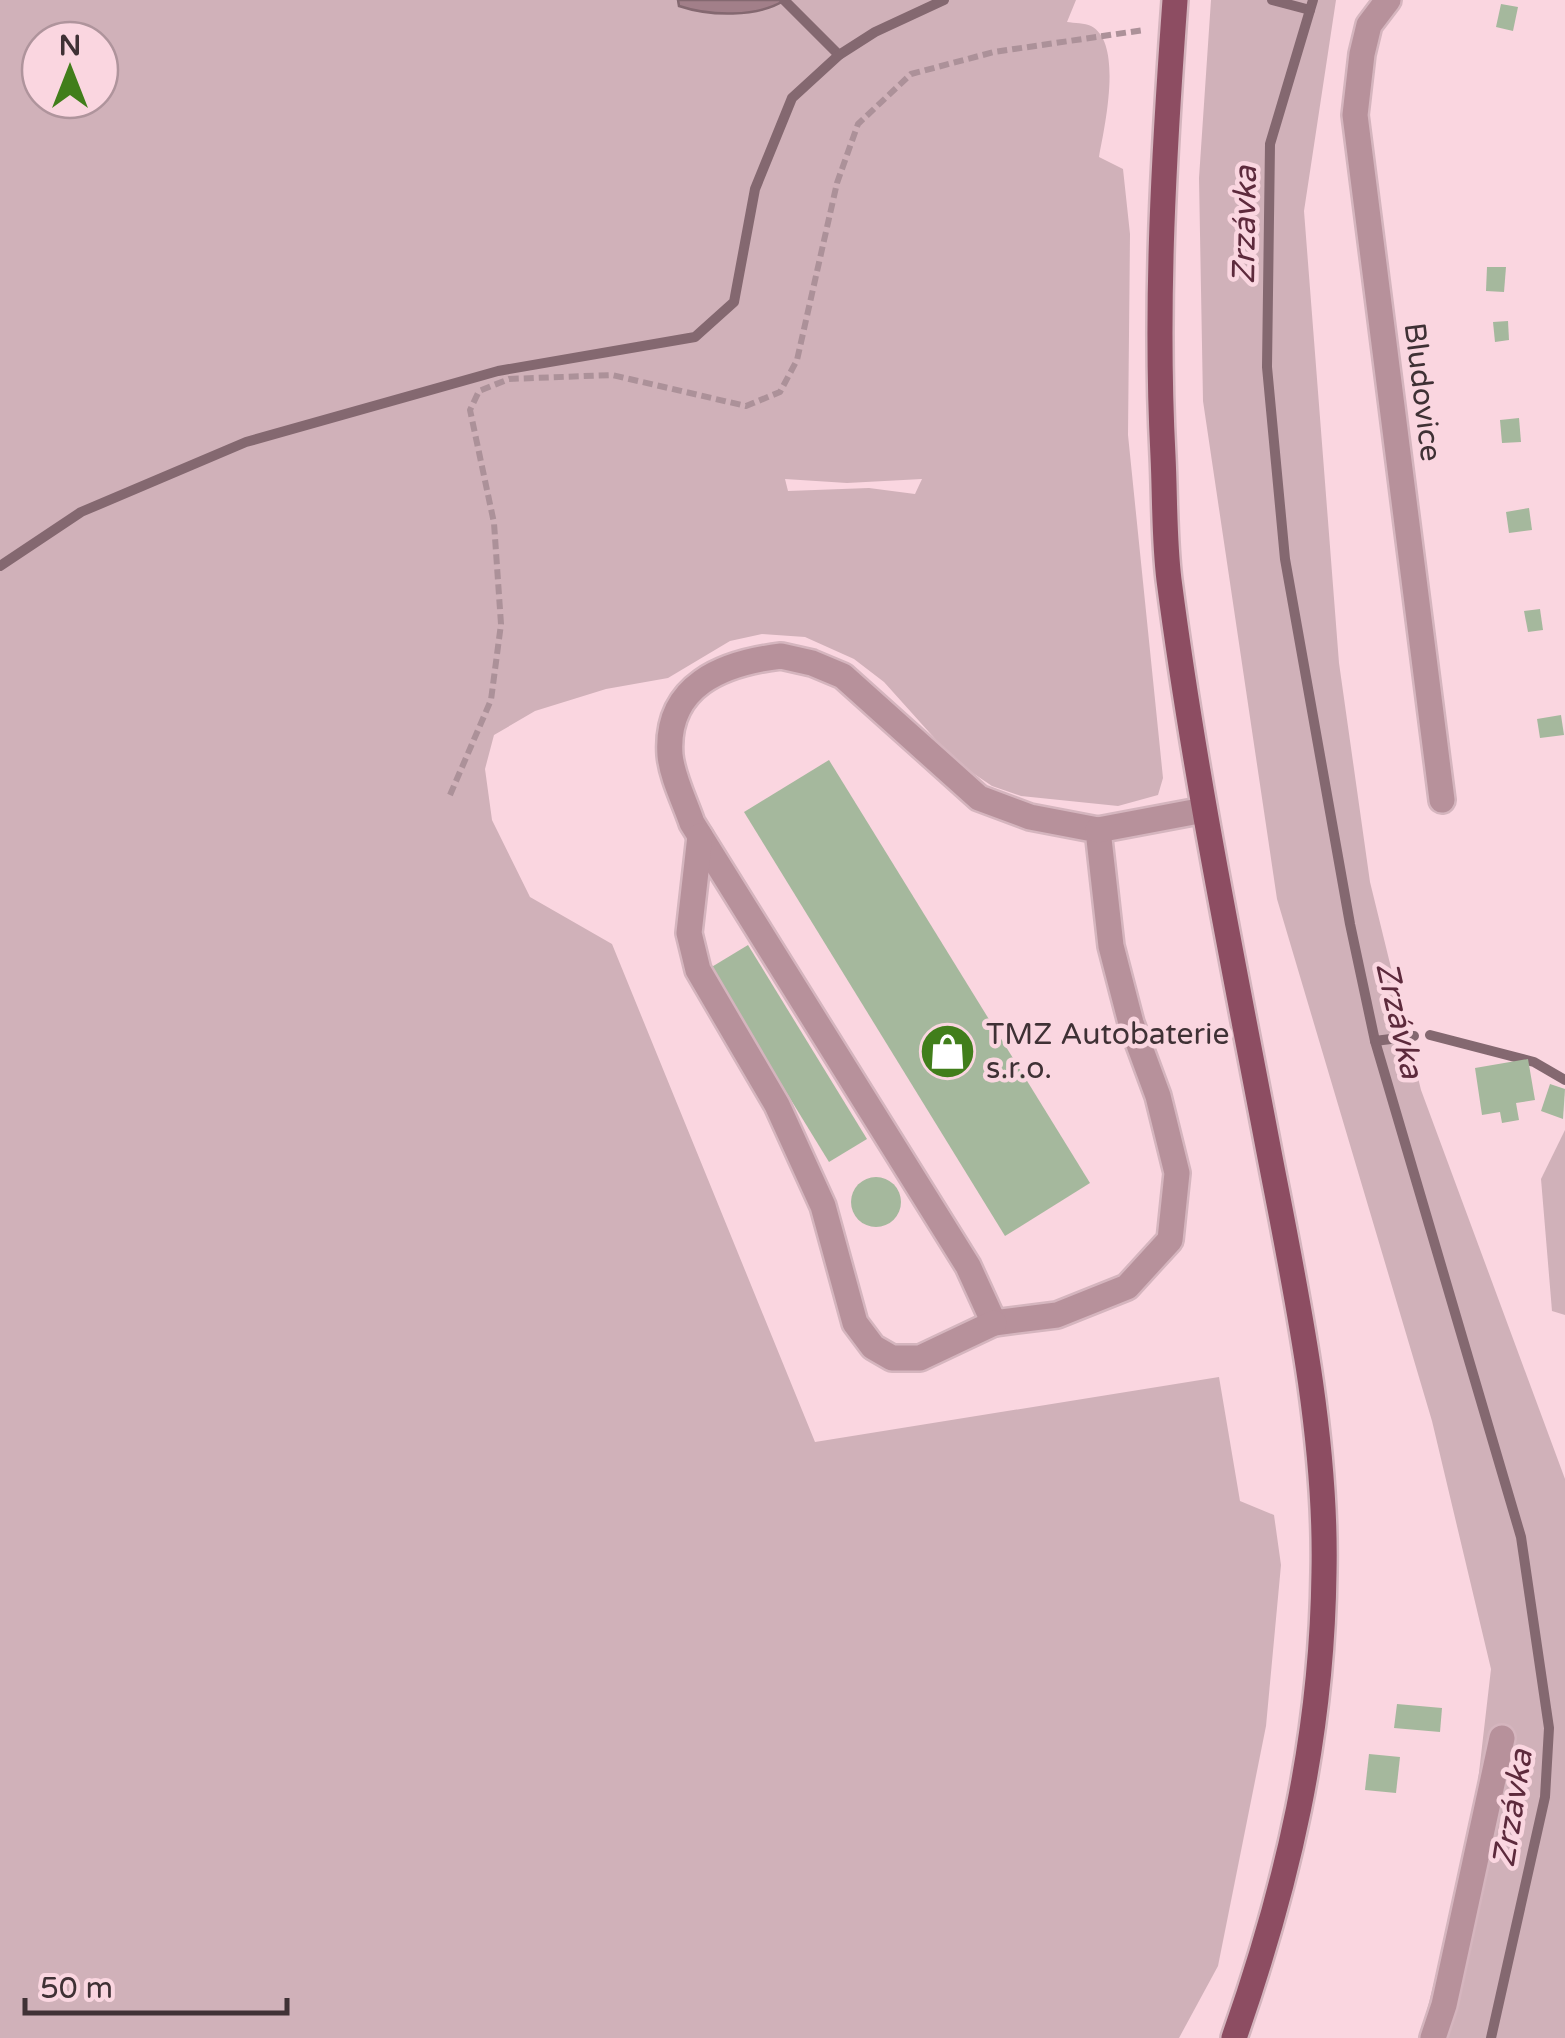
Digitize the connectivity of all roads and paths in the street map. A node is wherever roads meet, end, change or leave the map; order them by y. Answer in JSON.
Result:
{"nodes":[{"id":1,"x":1176,"y":0,"type":"edge"},
{"id":2,"x":1388,"y":0,"type":"edge"},
{"id":3,"x":1173,"y":28,"type":"junction"},
{"id":4,"x":450,"y":795,"type":"dead end"},
{"id":5,"x":1442,"y":800,"type":"dead end"},
{"id":6,"x":1204,"y":810,"type":"junction"},
{"id":7,"x":1098,"y":830,"type":"junction"},
{"id":8,"x":700,"y":836,"type":"junction"},
{"id":9,"x":994,"y":1323,"type":"junction"},
{"id":10,"x":1502,"y":1738,"type":"dead end"},
{"id":11,"x":1234,"y":2038,"type":"edge"},
{"id":12,"x":1433,"y":2038,"type":"edge"}],
"edges":[{"from":1,"to":3,"type":"main road"},
{"from":2,"to":5,"type":"street","name":"Bludovice"},
{"from":3,"to":4,"type":"path"},
{"from":3,"to":6,"type":"main road"},
{"from":6,"to":7,"type":"street"},
{"from":6,"to":11,"type":"main road"},
{"from":7,"to":8,"type":"street"},
{"from":7,"to":9,"type":"street"},
{"from":8,"to":9,"type":"street"},
{"from":8,"to":9,"type":"street"},
{"from":10,"to":12,"type":"street"}]}
